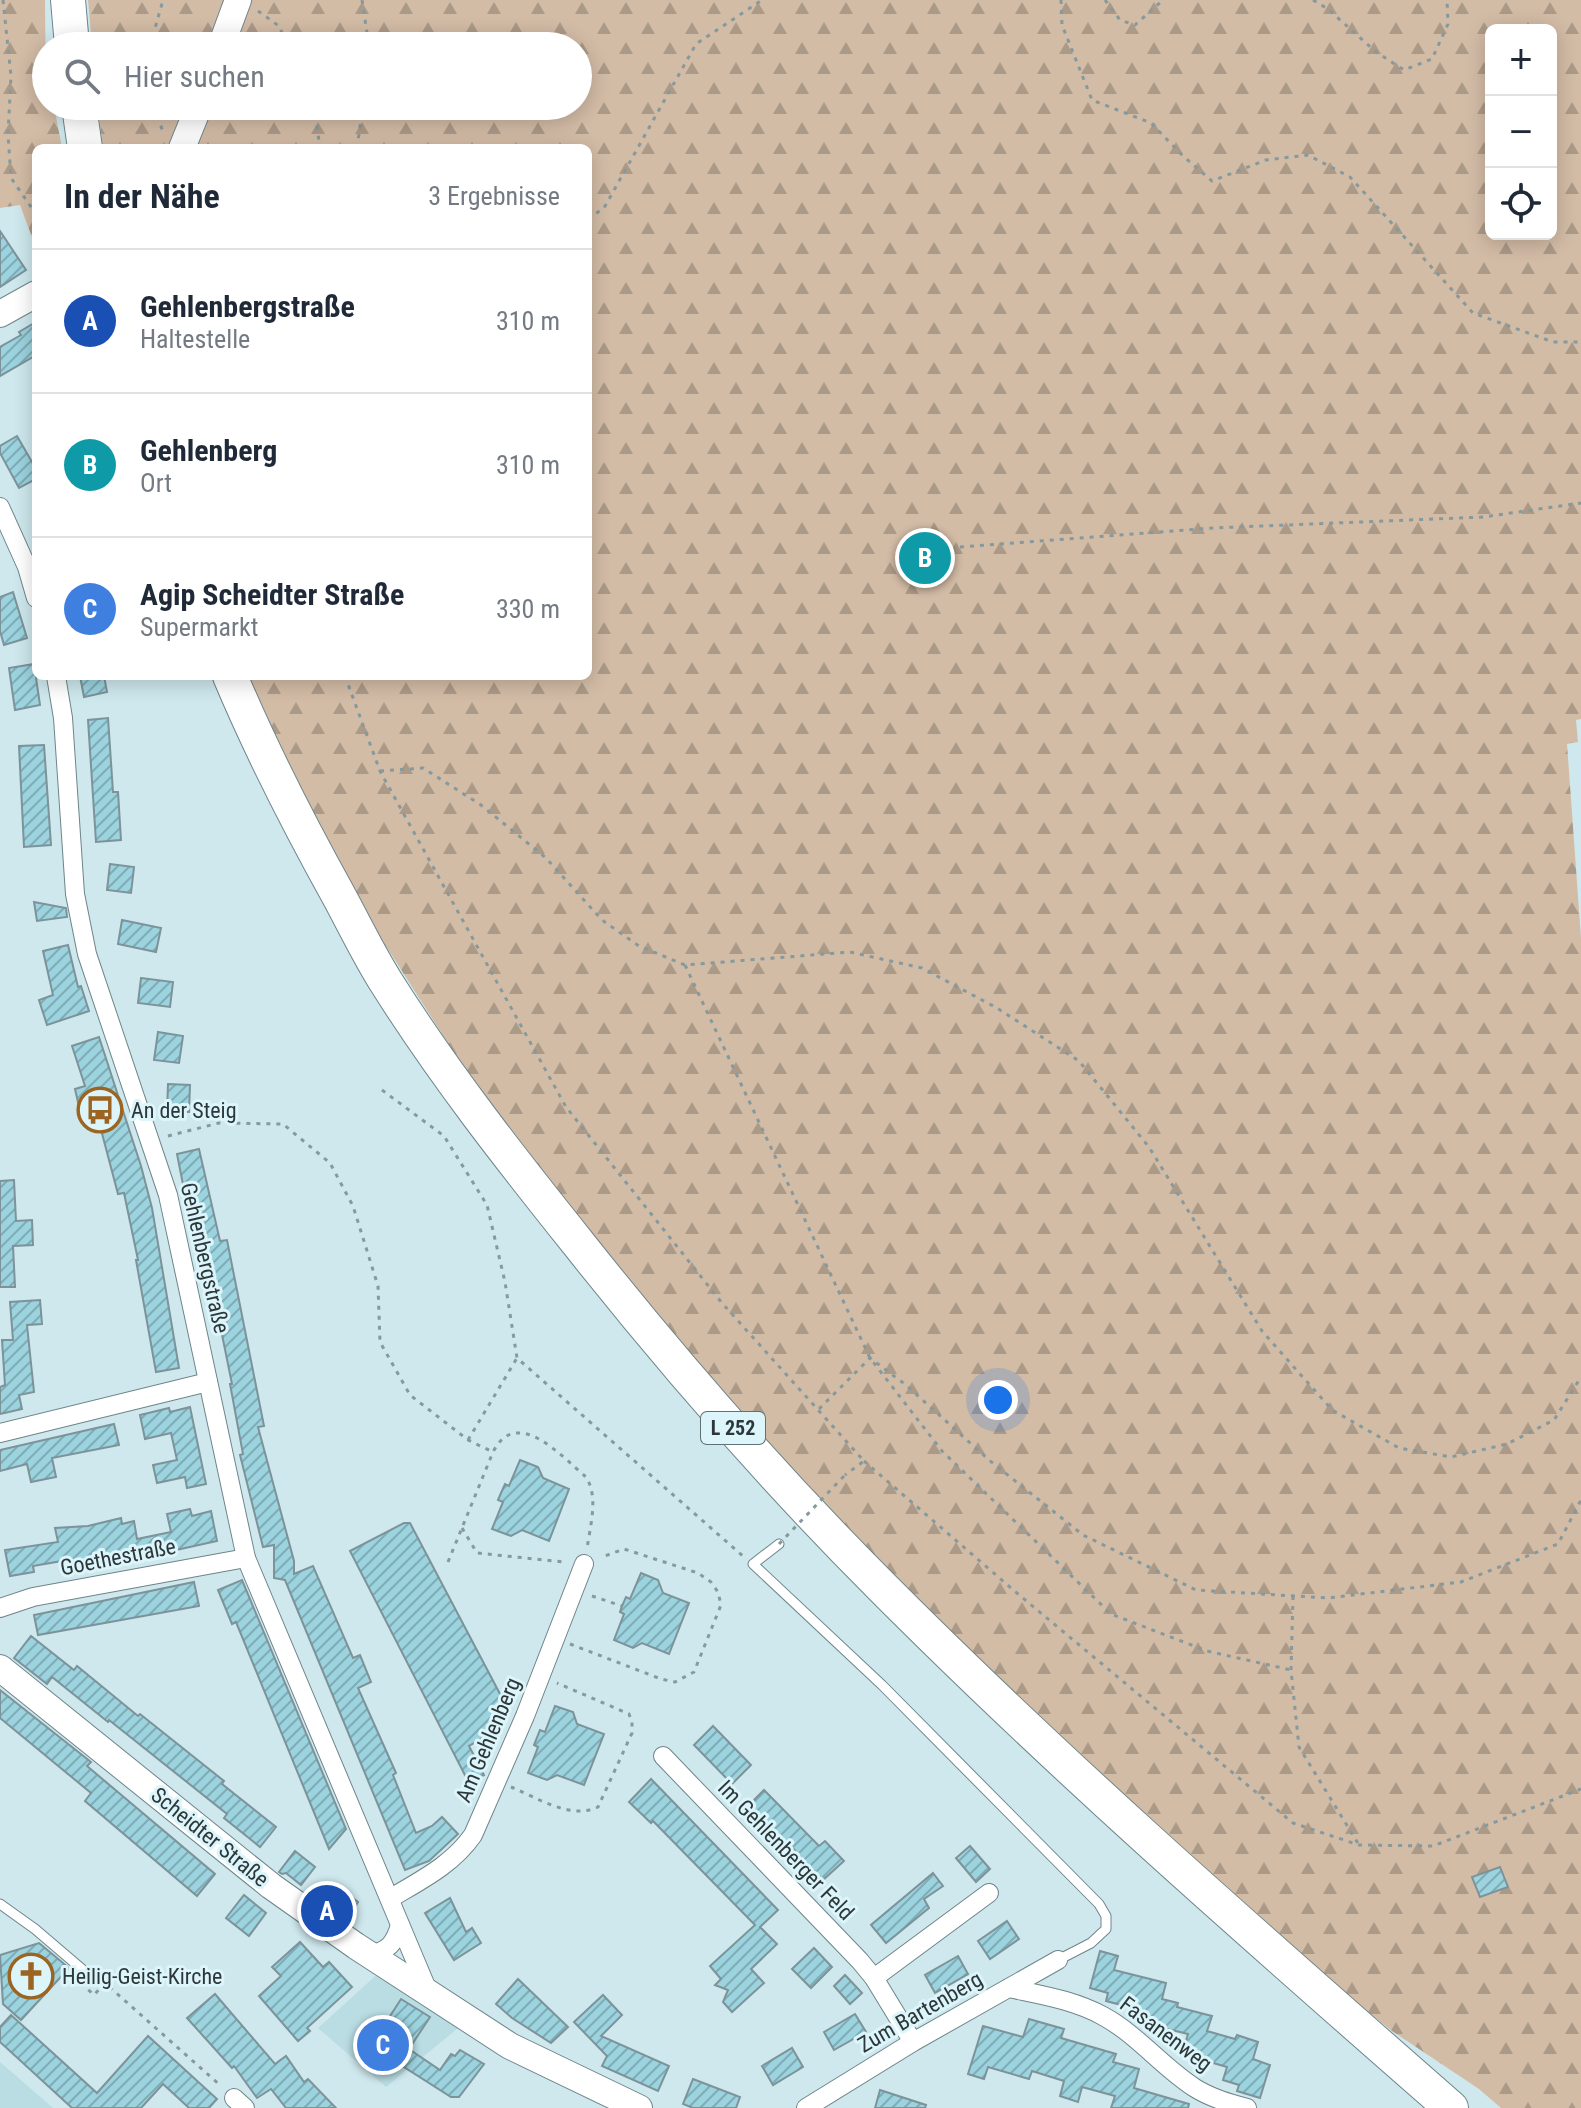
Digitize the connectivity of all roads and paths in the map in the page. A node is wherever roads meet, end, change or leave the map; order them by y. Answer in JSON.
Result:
{"nodes":[{"id":1,"x":3,"y":0,"type":"edge"},
{"id":2,"x":68,"y":0,"type":"edge"},
{"id":3,"x":163,"y":0,"type":"edge"},
{"id":4,"x":362,"y":0,"type":"edge"},
{"id":5,"x":762,"y":0,"type":"edge"},
{"id":6,"x":1061,"y":0,"type":"edge"},
{"id":7,"x":1105,"y":0,"type":"edge"},
{"id":8,"x":1163,"y":0,"type":"edge"},
{"id":9,"x":1313,"y":0,"type":"edge"},
{"id":10,"x":1447,"y":0,"type":"edge"},
{"id":11,"x":237,"y":1,"type":"edge"},
{"id":12,"x":71,"y":32,"type":"edge"},
{"id":13,"x":154,"y":32,"type":"edge"},
{"id":14,"x":226,"y":32,"type":"edge"},
{"id":15,"x":282,"y":32,"type":"edge"},
{"id":16,"x":367,"y":32,"type":"edge"},
{"id":17,"x":81,"y":120,"type":"edge"},
{"id":18,"x":159,"y":120,"type":"edge"},
{"id":19,"x":189,"y":120,"type":"edge"},
{"id":20,"x":316,"y":120,"type":"edge"},
{"id":21,"x":361,"y":120,"type":"edge"},
{"id":22,"x":174,"y":142,"type":"edge"},
{"id":23,"x":84,"y":144,"type":"edge"},
{"id":24,"x":319,"y":144,"type":"edge"},
{"id":25,"x":358,"y":144,"type":"edge"},
{"id":26,"x":32,"y":208,"type":"edge"},
{"id":27,"x":592,"y":216,"type":"edge"},
{"id":28,"x":32,"y":296,"type":"edge"},
{"id":29,"x":0,"y":314,"type":"edge"},
{"id":30,"x":1581,"y":342,"type":"edge"},
{"id":31,"x":1581,"y":503,"type":"edge"},
{"id":32,"x":0,"y":507,"type":"edge"},
{"id":33,"x":960,"y":547,"type":"dead end"},
{"id":34,"x":32,"y":584,"type":"edge"},
{"id":35,"x":57,"y":680,"type":"edge"},
{"id":36,"x":232,"y":680,"type":"edge"},
{"id":37,"x":346,"y":680,"type":"edge"},
{"id":38,"x":380,"y":771,"type":"junction"},
{"id":39,"x":685,"y":965,"type":"junction"},
{"id":40,"x":382,"y":1090,"type":"dead end"},
{"id":41,"x":151,"y":1141,"type":"junction"},
{"id":42,"x":517,"y":1358,"type":"junction"},
{"id":43,"x":870,"y":1358,"type":"junction"},
{"id":44,"x":1581,"y":1377,"type":"edge"},
{"id":45,"x":208,"y":1382,"type":"junction"},
{"id":46,"x":819,"y":1409,"type":"junction"},
{"id":47,"x":0,"y":1433,"type":"edge"},
{"id":48,"x":468,"y":1440,"type":"junction"},
{"id":49,"x":493,"y":1452,"type":"junction"},
{"id":50,"x":864,"y":1461,"type":"junction"},
{"id":51,"x":1581,"y":1500,"type":"edge"},
{"id":52,"x":462,"y":1528,"type":"junction"},
{"id":53,"x":779,"y":1544,"type":"joint"},
{"id":54,"x":246,"y":1558,"type":"junction"},
{"id":55,"x":448,"y":1562,"type":"dead end"},
{"id":56,"x":584,"y":1564,"type":"junction"},
{"id":57,"x":753,"y":1564,"type":"junction"},
{"id":58,"x":575,"y":1590,"type":"junction"},
{"id":59,"x":1293,"y":1596,"type":"junction"},
{"id":60,"x":622,"y":1606,"type":"dead end"},
{"id":61,"x":0,"y":1608,"type":"edge"},
{"id":62,"x":555,"y":1639,"type":"junction"},
{"id":63,"x":0,"y":1668,"type":"edge"},
{"id":64,"x":1291,"y":1670,"type":"junction"},
{"id":65,"x":540,"y":1676,"type":"junction"},
{"id":66,"x":663,"y":1756,"type":"dead end"},
{"id":67,"x":497,"y":1781,"type":"junction"},
{"id":68,"x":1581,"y":1789,"type":"edge"},
{"id":69,"x":1359,"y":1845,"type":"junction"},
{"id":70,"x":989,"y":1893,"type":"dead end"},
{"id":71,"x":391,"y":1898,"type":"junction"},
{"id":72,"x":0,"y":1904,"type":"edge"},
{"id":73,"x":400,"y":1925,"type":"junction"},
{"id":74,"x":369,"y":1954,"type":"junction"},
{"id":75,"x":1058,"y":1960,"type":"joint"},
{"id":76,"x":83,"y":1970,"type":"joint"},
{"id":77,"x":874,"y":1978,"type":"junction"},
{"id":78,"x":1009,"y":1988,"type":"junction"},
{"id":79,"x":428,"y":1991,"type":"junction"},
{"id":80,"x":913,"y":2042,"type":"junction"},
{"id":81,"x":1391,"y":2055,"type":"junction"},
{"id":82,"x":239,"y":2103,"type":"edge"},
{"id":83,"x":639,"y":2108,"type":"edge"},
{"id":84,"x":807,"y":2108,"type":"edge"},
{"id":85,"x":1247,"y":2108,"type":"edge"},
{"id":86,"x":1451,"y":2108,"type":"edge"},
{"id":87,"x":1469,"y":2108,"type":"edge"}],
"edges":[{"from":1,"to":26,"type":"path"},
{"from":2,"to":12,"type":"highway"},
{"from":3,"to":13,"type":"path"},
{"from":4,"to":16,"type":"path"},
{"from":5,"to":27,"type":"path"},
{"from":6,"to":30,"type":"path"},
{"from":7,"to":8,"type":"path"},
{"from":9,"to":10,"type":"path"},
{"from":11,"to":14,"type":"street"},
{"from":11,"to":15,"type":"path"},
{"from":17,"to":23,"type":"highway"},
{"from":18,"to":22,"type":"path"},
{"from":19,"to":22,"type":"street"},
{"from":20,"to":24,"type":"path"},
{"from":21,"to":25,"type":"path"},
{"from":28,"to":29,"type":"street"},
{"from":31,"to":33,"type":"path"},
{"from":32,"to":34,"type":"street"},
{"from":35,"to":41,"type":"street","name":"Gehlenbergstraße"},
{"from":36,"to":81,"type":"highway","number":"L 252"},
{"from":37,"to":38,"type":"path"},
{"from":38,"to":39,"type":"path"},
{"from":38,"to":46,"type":"path"},
{"from":39,"to":43,"type":"path"},
{"from":39,"to":44,"type":"path"},
{"from":40,"to":42,"type":"path"},
{"from":41,"to":45,"type":"street","name":"Gehlenbergstraße"},
{"from":41,"to":48,"type":"path"},
{"from":42,"to":48,"type":"path"},
{"from":42,"to":57,"type":"path"},
{"from":43,"to":46,"type":"path"},
{"from":43,"to":59,"type":"path"},
{"from":43,"to":64,"type":"path"},
{"from":45,"to":47,"type":"street"},
{"from":45,"to":54,"type":"street","name":"Gehlenbergstraße"},
{"from":46,"to":50,"type":"path"},
{"from":48,"to":49,"type":"path"},
{"from":49,"to":52,"type":"path"},
{"from":49,"to":56,"type":"path"},
{"from":50,"to":53,"type":"path","bridge":true},
{"from":50,"to":69,"type":"path"},
{"from":51,"to":59,"type":"path"},
{"from":52,"to":55,"type":"path"},
{"from":52,"to":56,"type":"path"},
{"from":53,"to":57,"type":"lane"},
{"from":54,"to":61,"type":"street","name":"Goethestraße"},
{"from":54,"to":71,"type":"street","name":"Gehlenbergstraße"},
{"from":56,"to":58,"type":"street","name":"Am Gehlenberg"},
{"from":56,"to":62,"type":"path"},
{"from":57,"to":75,"type":"lane"},
{"from":58,"to":60,"type":"path"},
{"from":58,"to":62,"type":"street","name":"Am Gehlenberg"},
{"from":59,"to":64,"type":"path"},
{"from":62,"to":65,"type":"street","name":"Am Gehlenberg"},
{"from":63,"to":74,"type":"street","name":"Scheidter Straße"},
{"from":64,"to":69,"type":"path"},
{"from":65,"to":67,"type":"street","name":"Am Gehlenberg"},
{"from":65,"to":67,"type":"path"},
{"from":66,"to":77,"type":"street","name":"Im Gehlenberger Feld"},
{"from":67,"to":71,"type":"street","name":"Am Gehlenberg"},
{"from":68,"to":69,"type":"path"},
{"from":70,"to":77,"type":"street"},
{"from":71,"to":73,"type":"street","name":"Gehlenbergstraße"},
{"from":72,"to":76,"type":"lane"},
{"from":73,"to":74,"type":"street"},
{"from":73,"to":79,"type":"street","name":"Gehlenbergstraße"},
{"from":74,"to":79,"type":"street","name":"Scheidter Straße"},
{"from":75,"to":78,"type":"street","name":"Zum Bartenberg"},
{"from":76,"to":82,"type":"path"},
{"from":77,"to":80,"type":"street","name":"Im Gehlenberger Feld"},
{"from":78,"to":80,"type":"street","name":"Zum Bartenberg"},
{"from":78,"to":85,"type":"street","name":"Fasanenweg"},
{"from":79,"to":83,"type":"street","name":"Scheidter Straße"},
{"from":80,"to":84,"type":"street","name":"Zum Bartenberg"},
{"from":81,"to":86,"type":"highway","number":"L 252"},
{"from":81,"to":87,"type":"highway","number":"L 252"}]}
